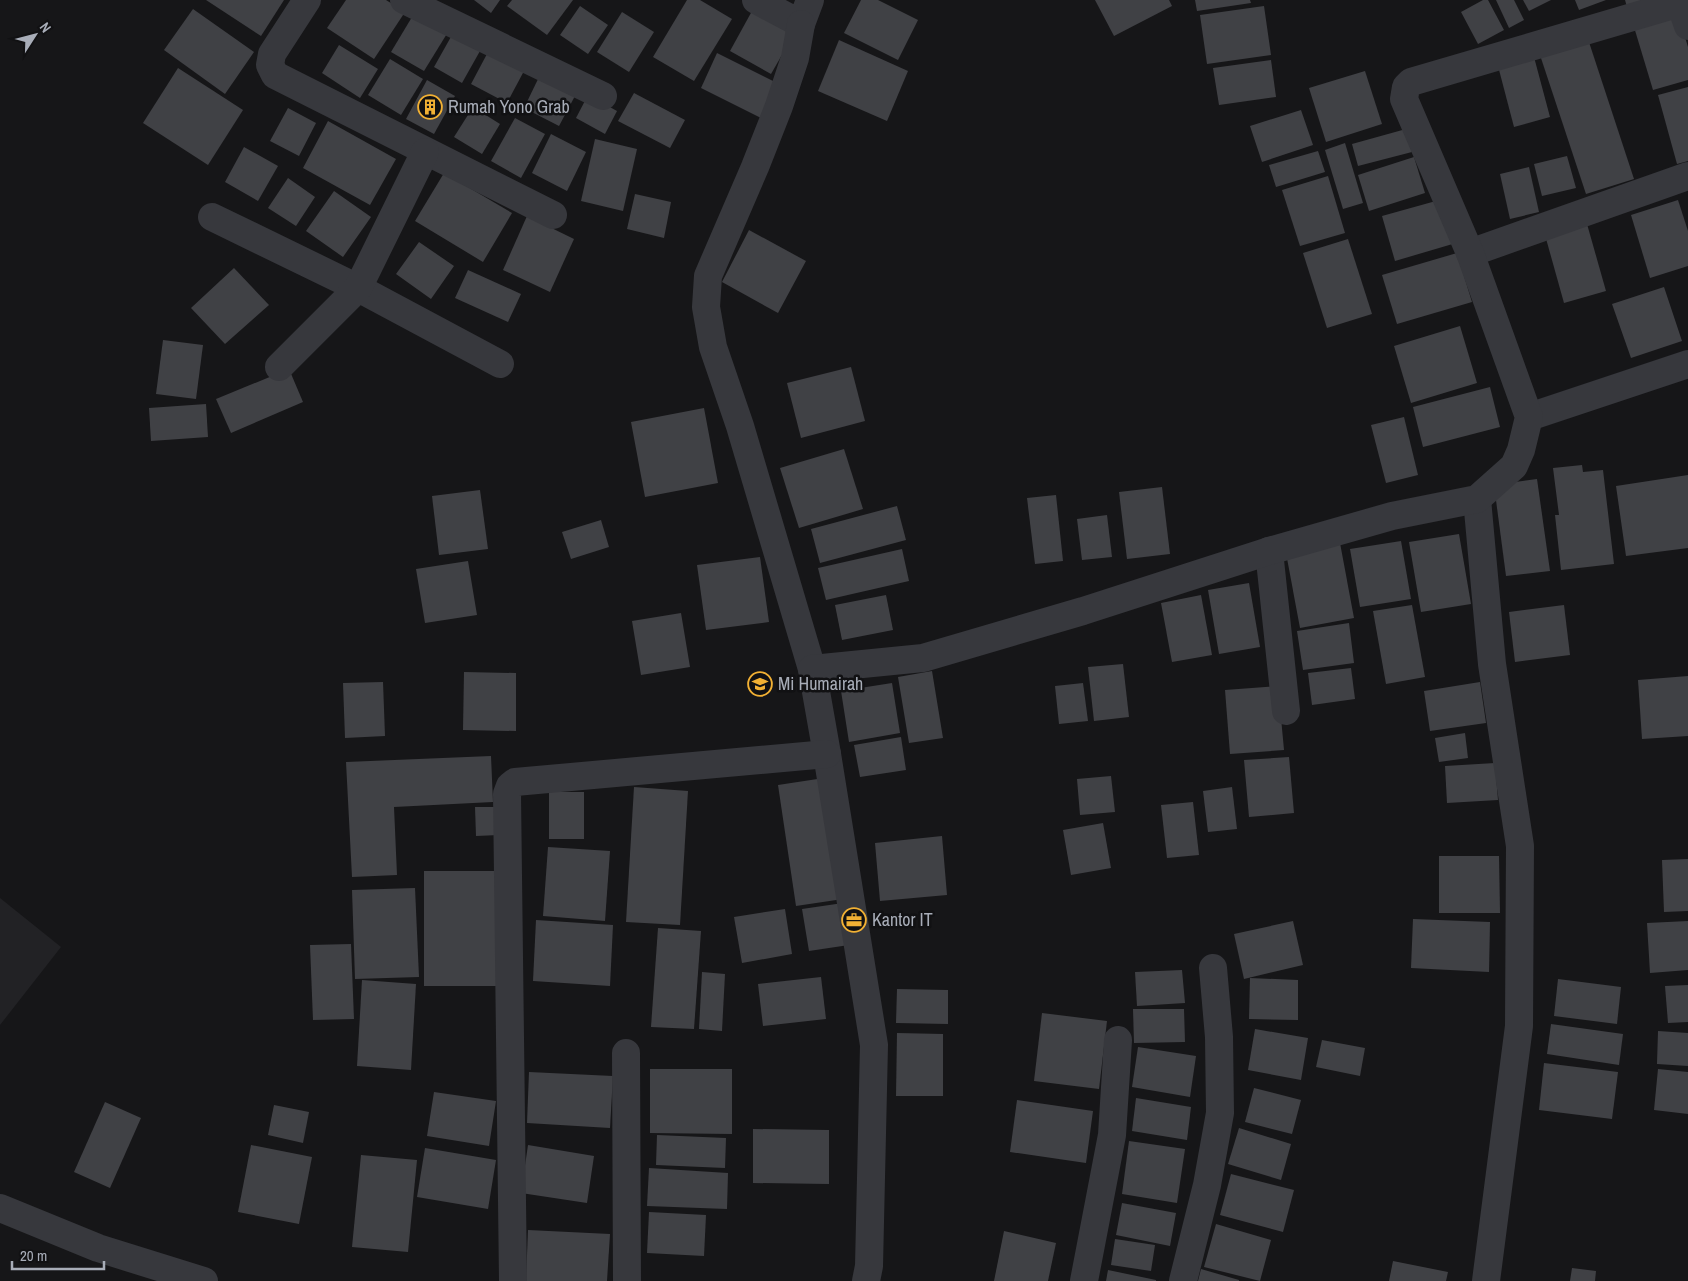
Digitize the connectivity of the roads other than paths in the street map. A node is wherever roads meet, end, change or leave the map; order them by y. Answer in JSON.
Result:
{"nodes":[{"id":1,"x":307,"y":0,"type":"edge"},
{"id":2,"x":404,"y":0,"type":"edge"},
{"id":3,"x":756,"y":0,"type":"edge"},
{"id":4,"x":1682,"y":10,"type":"edge"},
{"id":5,"x":805,"y":12,"type":"edge"},
{"id":6,"x":603,"y":96,"type":"dead end"},
{"id":7,"x":425,"y":152,"type":"junction"},
{"id":8,"x":1688,"y":176,"type":"edge"},
{"id":9,"x":553,"y":215,"type":"dead end"},
{"id":10,"x":212,"y":217,"type":"dead end"},
{"id":11,"x":1470,"y":253,"type":"junction"},
{"id":12,"x":358,"y":288,"type":"junction"},
{"id":13,"x":500,"y":364,"type":"dead end"},
{"id":14,"x":1688,"y":364,"type":"edge"},
{"id":15,"x":279,"y":367,"type":"dead end"},
{"id":16,"x":1530,"y":417,"type":"junction"},
{"id":17,"x":1477,"y":499,"type":"junction"},
{"id":18,"x":1269,"y":551,"type":"junction"},
{"id":19,"x":812,"y":669,"type":"junction"},
{"id":20,"x":1286,"y":711,"type":"dead end"},
{"id":21,"x":827,"y":754,"type":"junction"},
{"id":22,"x":1213,"y":968,"type":"dead end"},
{"id":23,"x":1118,"y":1040,"type":"dead end"},
{"id":24,"x":626,"y":1053,"type":"dead end"},
{"id":25,"x":0,"y":1208,"type":"edge"},
{"id":26,"x":204,"y":1281,"type":"edge"},
{"id":27,"x":513,"y":1281,"type":"edge"},
{"id":28,"x":627,"y":1281,"type":"edge"},
{"id":29,"x":866,"y":1281,"type":"edge"},
{"id":30,"x":1084,"y":1281,"type":"edge"},
{"id":31,"x":1183,"y":1281,"type":"edge"},
{"id":32,"x":1486,"y":1281,"type":"edge"}],
"edges":[{"from":1,"to":7,"type":"street"},
{"from":2,"to":6,"type":"street"},
{"from":3,"to":5,"type":"street"},
{"from":4,"to":11,"type":"street"},
{"from":5,"to":19,"type":"street"},
{"from":7,"to":9,"type":"street"},
{"from":7,"to":12,"type":"street"},
{"from":8,"to":11,"type":"street"},
{"from":10,"to":12,"type":"street"},
{"from":11,"to":16,"type":"street"},
{"from":12,"to":13,"type":"street"},
{"from":12,"to":15,"type":"street"},
{"from":14,"to":16,"type":"street"},
{"from":16,"to":17,"type":"street"},
{"from":17,"to":18,"type":"street"},
{"from":17,"to":32,"type":"street"},
{"from":18,"to":19,"type":"street"},
{"from":18,"to":20,"type":"street"},
{"from":19,"to":21,"type":"street"},
{"from":21,"to":27,"type":"street"},
{"from":21,"to":29,"type":"street"},
{"from":22,"to":31,"type":"street"},
{"from":23,"to":30,"type":"street"},
{"from":24,"to":28,"type":"street"},
{"from":25,"to":26,"type":"street"}]}
